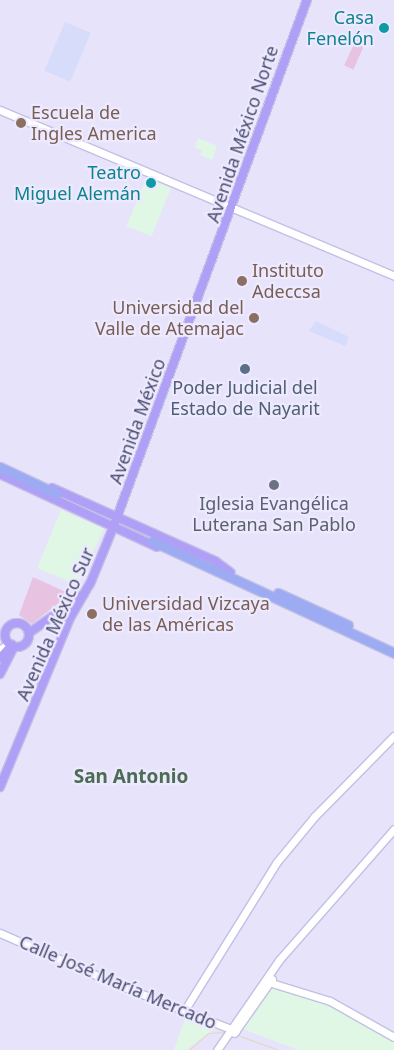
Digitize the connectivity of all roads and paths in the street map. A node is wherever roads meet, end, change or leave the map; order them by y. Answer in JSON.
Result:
{"nodes":[{"id":1,"x":307,"y":0,"type":"edge"},
{"id":2,"x":0,"y":110,"type":"edge"},
{"id":3,"x":232,"y":209,"type":"junction"},
{"id":4,"x":394,"y":276,"type":"edge"},
{"id":5,"x":189,"y":324,"type":"joint"},
{"id":6,"x":0,"y":467,"type":"edge"},
{"id":7,"x":0,"y":474,"type":"edge"},
{"id":8,"x":57,"y":497,"type":"junction"},
{"id":9,"x":117,"y":517,"type":"junction"},
{"id":10,"x":113,"y":528,"type":"junction"},
{"id":11,"x":152,"y":537,"type":"junction"},
{"id":12,"x":143,"y":541,"type":"junction"},
{"id":13,"x":230,"y":574,"type":"junction"},
{"id":14,"x":84,"y":594,"type":"junction"},
{"id":15,"x":56,"y":613,"type":"junction"},
{"id":16,"x":70,"y":618,"type":"junction"},
{"id":17,"x":29,"y":633,"type":"junction"},
{"id":18,"x":8,"y":644,"type":"edge"},
{"id":19,"x":394,"y":646,"type":"edge"},
{"id":20,"x":0,"y":649,"type":"edge"},
{"id":21,"x":394,"y":653,"type":"edge"},
{"id":22,"x":0,"y":658,"type":"edge"},
{"id":23,"x":0,"y":674,"type":"edge"},
{"id":24,"x":394,"y":736,"type":"edge"},
{"id":25,"x":0,"y":787,"type":"edge"},
{"id":26,"x":394,"y":829,"type":"edge"},
{"id":27,"x":0,"y":933,"type":"edge"},
{"id":28,"x":267,"y":982,"type":"junction"},
{"id":29,"x":184,"y":1011,"type":"junction"},
{"id":30,"x":231,"y":1032,"type":"junction"},
{"id":31,"x":394,"y":1037,"type":"edge"},
{"id":32,"x":217,"y":1050,"type":"edge"},
{"id":33,"x":222,"y":1050,"type":"edge"}],
"edges":[{"from":1,"to":3,"type":"main road","name":"Avenida México Norte"},
{"from":2,"to":3,"type":"main road"},
{"from":3,"to":4,"type":"main road"},
{"from":3,"to":5,"type":"main road","name":"Avenida México Norte"},
{"from":5,"to":9,"type":"main road","name":"Avenida México"},
{"from":6,"to":8,"type":"highway"},
{"from":6,"to":9,"type":"main road"},
{"from":7,"to":8,"type":"main road"},
{"from":8,"to":10,"type":"main road"},
{"from":9,"to":10,"type":"main road","name":"Avenida México"},
{"from":9,"to":11,"type":"main road"},
{"from":10,"to":12,"type":"main road"},
{"from":10,"to":14,"type":"main road","name":"Avenida México Sur"},
{"from":11,"to":12,"type":"main road"},
{"from":11,"to":13,"type":"highway"},
{"from":11,"to":13,"type":"main road"},
{"from":12,"to":13,"type":"main road"},
{"from":13,"to":19,"type":"highway"},
{"from":13,"to":21,"type":"highway"},
{"from":14,"to":15,"type":"main road"},
{"from":14,"to":16,"type":"main road","name":"Avenida México Sur"},
{"from":15,"to":16,"type":"main road"},
{"from":15,"to":17,"type":"main road"},
{"from":16,"to":25,"type":"main road","name":"Avenida México Sur"},
{"from":17,"to":18,"type":"main road"},
{"from":17,"to":18,"type":"main road"},
{"from":18,"to":20,"type":"main road"},
{"from":18,"to":22,"type":"main road"},
{"from":18,"to":23,"type":"main road"},
{"from":24,"to":29,"type":"main road"},
{"from":26,"to":28,"type":"main road"},
{"from":27,"to":29,"type":"main road","name":"Calle José María Mercado"},
{"from":28,"to":30,"type":"main road"},
{"from":28,"to":31,"type":"main road"},
{"from":29,"to":30,"type":"main road","name":"Calle José María Mercado"},
{"from":30,"to":32,"type":"main road"},
{"from":30,"to":33,"type":"main road"}]}
